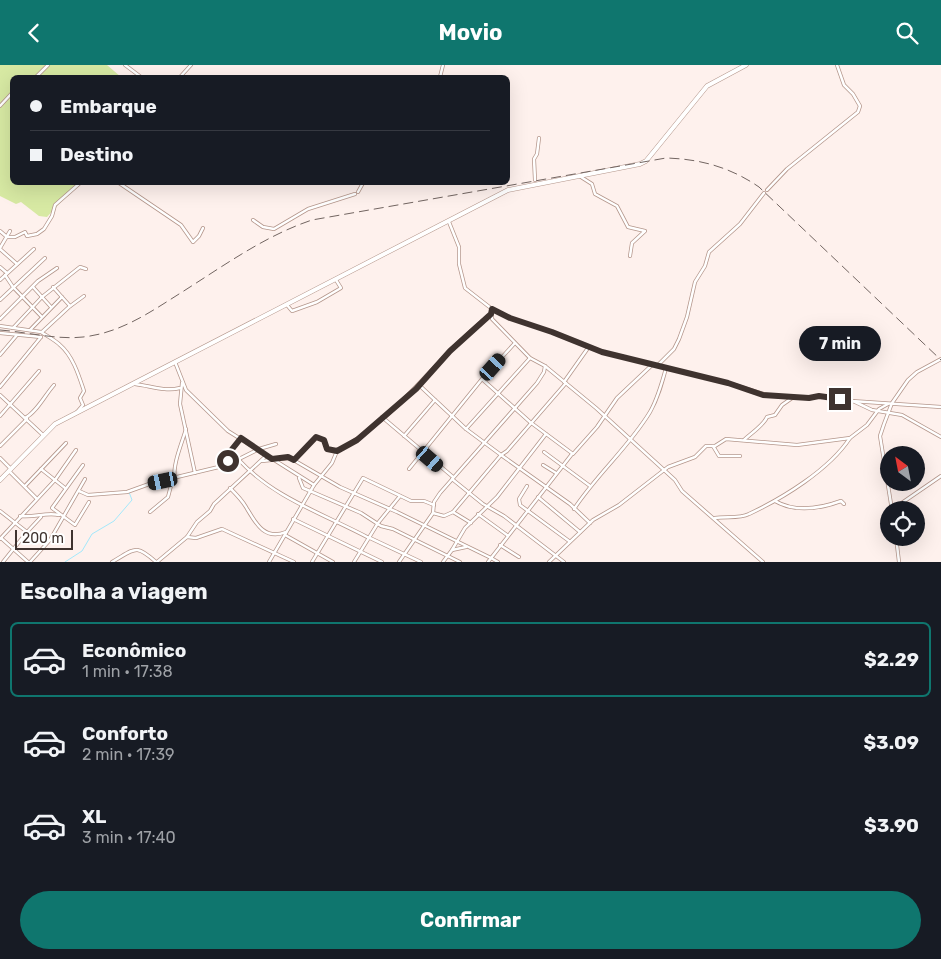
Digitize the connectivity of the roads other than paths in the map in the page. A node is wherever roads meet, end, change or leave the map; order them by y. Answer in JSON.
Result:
{"nodes":[{"id":1,"x":48,"y":65,"type":"edge"},
{"id":2,"x":125,"y":65,"type":"edge"},
{"id":3,"x":191,"y":65,"type":"edge"},
{"id":4,"x":746,"y":65,"type":"edge"},
{"id":5,"x":837,"y":65,"type":"edge"},
{"id":6,"x":38,"y":75,"type":"edge"},
{"id":7,"x":138,"y":75,"type":"edge"},
{"id":8,"x":182,"y":75,"type":"edge"},
{"id":9,"x":10,"y":95,"type":"edge"},
{"id":10,"x":0,"y":106,"type":"edge"},
{"id":11,"x":539,"y":138,"type":"dead end"},
{"id":12,"x":580,"y":176,"type":"junction"},
{"id":13,"x":535,"y":180,"type":"dead end"},
{"id":14,"x":78,"y":185,"type":"edge"},
{"id":15,"x":121,"y":185,"type":"edge"},
{"id":16,"x":362,"y":185,"type":"edge"},
{"id":17,"x":253,"y":220,"type":"dead end"},
{"id":18,"x":449,"y":222,"type":"junction"},
{"id":19,"x":203,"y":228,"type":"dead end"},
{"id":20,"x":0,"y":231,"type":"edge"},
{"id":21,"x":10,"y":231,"type":"dead end"},
{"id":22,"x":7,"y":237,"type":"junction"},
{"id":23,"x":0,"y":248,"type":"edge"},
{"id":24,"x":34,"y":249,"type":"dead end"},
{"id":25,"x":630,"y":256,"type":"dead end"},
{"id":26,"x":45,"y":258,"type":"dead end"},
{"id":27,"x":17,"y":264,"type":"junction"},
{"id":28,"x":0,"y":267,"type":"edge"},
{"id":29,"x":57,"y":268,"type":"dead end"},
{"id":30,"x":86,"y":269,"type":"dead end"},
{"id":31,"x":6,"y":274,"type":"junction"},
{"id":32,"x":0,"y":280,"type":"edge"},
{"id":33,"x":336,"y":281,"type":"junction"},
{"id":34,"x":13,"y":287,"type":"junction"},
{"id":35,"x":32,"y":287,"type":"junction"},
{"id":36,"x":53,"y":287,"type":"junction"},
{"id":37,"x":23,"y":296,"type":"junction"},
{"id":38,"x":84,"y":296,"type":"dead end"},
{"id":39,"x":42,"y":297,"type":"junction"},
{"id":40,"x":62,"y":297,"type":"junction"},
{"id":41,"x":0,"y":300,"type":"edge"},
{"id":42,"x":287,"y":305,"type":"junction"},
{"id":43,"x":32,"y":306,"type":"junction"},
{"id":44,"x":70,"y":306,"type":"junction"},
{"id":45,"x":51,"y":307,"type":"junction"},
{"id":46,"x":492,"y":309,"type":"junction"},
{"id":47,"x":491,"y":314,"type":"junction"},
{"id":48,"x":41,"y":316,"type":"junction"},
{"id":49,"x":0,"y":319,"type":"edge"},
{"id":50,"x":0,"y":327,"type":"edge"},
{"id":51,"x":13,"y":328,"type":"junction"},
{"id":52,"x":30,"y":330,"type":"junction"},
{"id":53,"x":42,"y":332,"type":"junction"},
{"id":54,"x":0,"y":333,"type":"edge"},
{"id":55,"x":18,"y":335,"type":"junction"},
{"id":56,"x":43,"y":336,"type":"junction"},
{"id":57,"x":515,"y":343,"type":"junction"},
{"id":58,"x":588,"y":348,"type":"junction"},
{"id":59,"x":0,"y":355,"type":"edge"},
{"id":60,"x":530,"y":358,"type":"junction"},
{"id":61,"x":941,"y":359,"type":"edge"},
{"id":62,"x":175,"y":362,"type":"junction"},
{"id":63,"x":652,"y":365,"type":"junction"},
{"id":64,"x":545,"y":366,"type":"junction"},
{"id":65,"x":657,"y":366,"type":"junction"},
{"id":66,"x":666,"y":368,"type":"junction"},
{"id":67,"x":39,"y":371,"type":"dead end"},
{"id":68,"x":482,"y":379,"type":"junction"},
{"id":69,"x":182,"y":381,"type":"junction"},
{"id":70,"x":565,"y":382,"type":"junction"},
{"id":71,"x":133,"y":383,"type":"junction"},
{"id":72,"x":54,"y":385,"type":"dead end"},
{"id":73,"x":419,"y":385,"type":"junction"},
{"id":74,"x":0,"y":387,"type":"edge"},
{"id":75,"x":181,"y":387,"type":"junction"},
{"id":76,"x":498,"y":393,"type":"junction"},
{"id":77,"x":0,"y":395,"type":"edge"},
{"id":78,"x":793,"y":397,"type":"junction"},
{"id":79,"x":436,"y":401,"type":"junction"},
{"id":80,"x":852,"y":401,"type":"junction"},
{"id":81,"x":892,"y":403,"type":"junction"},
{"id":82,"x":12,"y":404,"type":"junction"},
{"id":83,"x":516,"y":407,"type":"junction"},
{"id":84,"x":941,"y":407,"type":"edge"},
{"id":85,"x":876,"y":411,"type":"junction"},
{"id":86,"x":77,"y":412,"type":"junction"},
{"id":87,"x":889,"y":412,"type":"junction"},
{"id":88,"x":452,"y":415,"type":"junction"},
{"id":89,"x":605,"y":415,"type":"junction"},
{"id":90,"x":0,"y":416,"type":"edge"},
{"id":91,"x":382,"y":417,"type":"junction"},
{"id":92,"x":26,"y":418,"type":"junction"},
{"id":93,"x":530,"y":422,"type":"junction"},
{"id":94,"x":186,"y":428,"type":"junction"},
{"id":95,"x":466,"y":429,"type":"junction"},
{"id":96,"x":43,"y":435,"type":"junction"},
{"id":97,"x":546,"y":435,"type":"junction"},
{"id":98,"x":404,"y":436,"type":"junction"},
{"id":99,"x":941,"y":437,"type":"edge"},
{"id":100,"x":241,"y":438,"type":"junction"},
{"id":101,"x":850,"y":438,"type":"junction"},
{"id":102,"x":631,"y":440,"type":"junction"},
{"id":103,"x":743,"y":441,"type":"junction"},
{"id":104,"x":66,"y":443,"type":"dead end"},
{"id":105,"x":276,"y":444,"type":"dead end"},
{"id":106,"x":484,"y":444,"type":"junction"},
{"id":107,"x":0,"y":446,"type":"edge"},
{"id":108,"x":713,"y":446,"type":"junction"},
{"id":109,"x":259,"y":449,"type":"junction"},
{"id":110,"x":76,"y":450,"type":"dead end"},
{"id":111,"x":337,"y":451,"type":"junction"},
{"id":112,"x":422,"y":451,"type":"junction"},
{"id":113,"x":544,"y":452,"type":"dead end"},
{"id":114,"x":572,"y":454,"type":"junction"},
{"id":115,"x":267,"y":455,"type":"junction"},
{"id":116,"x":500,"y":455,"type":"junction"},
{"id":117,"x":740,"y":456,"type":"dead end"},
{"id":118,"x":0,"y":458,"type":"edge"},
{"id":119,"x":272,"y":459,"type":"junction"},
{"id":120,"x":294,"y":460,"type":"junction"},
{"id":121,"x":228,"y":461,"type":"dead end"},
{"id":122,"x":239,"y":461,"type":"junction"},
{"id":123,"x":262,"y":461,"type":"junction"},
{"id":124,"x":82,"y":465,"type":"dead end"},
{"id":125,"x":543,"y":465,"type":"dead end"},
{"id":126,"x":564,"y":465,"type":"junction"},
{"id":127,"x":519,"y":468,"type":"junction"},
{"id":128,"x":41,"y":469,"type":"junction"},
{"id":129,"x":409,"y":469,"type":"dead end"},
{"id":130,"x":10,"y":470,"type":"junction"},
{"id":131,"x":663,"y":470,"type":"junction"},
{"id":132,"x":250,"y":471,"type":"junction"},
{"id":133,"x":195,"y":473,"type":"junction"},
{"id":134,"x":557,"y":473,"type":"junction"},
{"id":135,"x":941,"y":476,"type":"edge"},
{"id":136,"x":299,"y":477,"type":"junction"},
{"id":137,"x":323,"y":477,"type":"junction"},
{"id":138,"x":174,"y":478,"type":"junction"},
{"id":139,"x":452,"y":478,"type":"junction"},
{"id":140,"x":86,"y":479,"type":"dead end"},
{"id":141,"x":0,"y":480,"type":"edge"},
{"id":142,"x":55,"y":480,"type":"junction"},
{"id":143,"x":314,"y":485,"type":"junction"},
{"id":144,"x":25,"y":486,"type":"junction"},
{"id":145,"x":527,"y":486,"type":"dead end"},
{"id":146,"x":590,"y":486,"type":"junction"},
{"id":147,"x":546,"y":487,"type":"junction"},
{"id":148,"x":65,"y":488,"type":"junction"},
{"id":149,"x":230,"y":488,"type":"junction"},
{"id":150,"x":79,"y":491,"type":"junction"},
{"id":151,"x":311,"y":492,"type":"junction"},
{"id":152,"x":354,"y":493,"type":"junction"},
{"id":153,"x":469,"y":494,"type":"junction"},
{"id":154,"x":400,"y":496,"type":"junction"},
{"id":155,"x":538,"y":497,"type":"junction"},
{"id":156,"x":36,"y":498,"type":"junction"},
{"id":157,"x":775,"y":501,"type":"junction"},
{"id":158,"x":891,"y":501,"type":"edge"},
{"id":159,"x":905,"y":501,"type":"edge"},
{"id":160,"x":89,"y":502,"type":"dead end"},
{"id":161,"x":844,"y":504,"type":"dead end"},
{"id":162,"x":303,"y":505,"type":"junction"},
{"id":163,"x":434,"y":505,"type":"junction"},
{"id":164,"x":346,"y":507,"type":"junction"},
{"id":165,"x":486,"y":507,"type":"junction"},
{"id":166,"x":390,"y":509,"type":"junction"},
{"id":167,"x":574,"y":509,"type":"junction"},
{"id":168,"x":527,"y":511,"type":"junction"},
{"id":169,"x":150,"y":512,"type":"dead end"},
{"id":170,"x":453,"y":512,"type":"junction"},
{"id":171,"x":0,"y":513,"type":"edge"},
{"id":172,"x":432,"y":513,"type":"junction"},
{"id":173,"x":478,"y":514,"type":"junction"},
{"id":174,"x":20,"y":516,"type":"junction"},
{"id":175,"x":62,"y":516,"type":"junction"},
{"id":176,"x":41,"y":517,"type":"junction"},
{"id":177,"x":715,"y":518,"type":"junction"},
{"id":178,"x":294,"y":519,"type":"junction"},
{"id":179,"x":336,"y":521,"type":"junction"},
{"id":180,"x":13,"y":523,"type":"junction"},
{"id":181,"x":378,"y":523,"type":"junction"},
{"id":182,"x":471,"y":523,"type":"junction"},
{"id":183,"x":590,"y":523,"type":"junction"},
{"id":184,"x":424,"y":526,"type":"junction"},
{"id":185,"x":516,"y":526,"type":"junction"},
{"id":186,"x":287,"y":531,"type":"junction"},
{"id":187,"x":27,"y":532,"type":"junction"},
{"id":188,"x":580,"y":532,"type":"junction"},
{"id":189,"x":285,"y":535,"type":"junction"},
{"id":190,"x":327,"y":535,"type":"junction"},
{"id":191,"x":508,"y":536,"type":"junction"},
{"id":192,"x":187,"y":537,"type":"junction"},
{"id":193,"x":0,"y":538,"type":"edge"},
{"id":194,"x":369,"y":538,"type":"junction"},
{"id":195,"x":414,"y":540,"type":"junction"},
{"id":196,"x":457,"y":541,"type":"junction"},
{"id":197,"x":569,"y":541,"type":"junction"},
{"id":198,"x":500,"y":545,"type":"junction"},
{"id":199,"x":467,"y":546,"type":"junction"},
{"id":200,"x":897,"y":546,"type":"edge"},
{"id":201,"x":14,"y":549,"type":"junction"},
{"id":202,"x":452,"y":550,"type":"junction"},
{"id":203,"x":274,"y":552,"type":"junction"},
{"id":204,"x":362,"y":552,"type":"junction"},
{"id":205,"x":317,"y":553,"type":"junction"},
{"id":206,"x":404,"y":554,"type":"junction"},
{"id":207,"x":556,"y":554,"type":"junction"},
{"id":208,"x":448,"y":555,"type":"junction"},
{"id":209,"x":519,"y":557,"type":"dead end"},
{"id":210,"x":491,"y":558,"type":"junction"},
{"id":211,"x":3,"y":561,"type":"edge"},
{"id":212,"x":29,"y":561,"type":"edge"},
{"id":213,"x":112,"y":561,"type":"edge"},
{"id":214,"x":157,"y":561,"type":"edge"},
{"id":215,"x":270,"y":561,"type":"edge"},
{"id":216,"x":294,"y":561,"type":"edge"},
{"id":217,"x":312,"y":561,"type":"edge"},
{"id":218,"x":333,"y":561,"type":"edge"},
{"id":219,"x":354,"y":561,"type":"edge"},
{"id":220,"x":382,"y":561,"type":"edge"},
{"id":221,"x":399,"y":561,"type":"edge"},
{"id":222,"x":421,"y":561,"type":"edge"},
{"id":223,"x":443,"y":561,"type":"edge"},
{"id":224,"x":460,"y":561,"type":"edge"},
{"id":225,"x":488,"y":561,"type":"edge"},
{"id":226,"x":498,"y":561,"type":"edge"},
{"id":227,"x":549,"y":561,"type":"edge"},
{"id":228,"x":564,"y":561,"type":"edge"},
{"id":229,"x":763,"y":561,"type":"edge"},
{"id":230,"x":898,"y":561,"type":"edge"}],
"edges":[{"from":1,"to":6,"type":"street"},
{"from":2,"to":7,"type":"street"},
{"from":3,"to":8,"type":"street"},
{"from":4,"to":12,"type":"street"},
{"from":5,"to":65,"type":"street"},
{"from":9,"to":10,"type":"street"},
{"from":11,"to":13,"type":"street"},
{"from":12,"to":18,"type":"street"},
{"from":12,"to":25,"type":"street"},
{"from":14,"to":22,"type":"street"},
{"from":15,"to":19,"type":"street"},
{"from":16,"to":17,"type":"street"},
{"from":18,"to":33,"type":"street"},
{"from":18,"to":46,"type":"street"},
{"from":20,"to":22,"type":"street"},
{"from":21,"to":22,"type":"street"},
{"from":22,"to":23,"type":"street"},
{"from":23,"to":27,"type":"street"},
{"from":24,"to":27,"type":"street"},
{"from":26,"to":34,"type":"street"},
{"from":27,"to":31,"type":"street"},
{"from":28,"to":31,"type":"street"},
{"from":29,"to":35,"type":"street"},
{"from":30,"to":36,"type":"street"},
{"from":31,"to":32,"type":"street"},
{"from":31,"to":34,"type":"street"},
{"from":33,"to":42,"type":"street"},
{"from":33,"to":42,"type":"street"},
{"from":34,"to":37,"type":"street"},
{"from":34,"to":41,"type":"street"},
{"from":35,"to":37,"type":"street"},
{"from":35,"to":39,"type":"street"},
{"from":36,"to":39,"type":"street"},
{"from":36,"to":40,"type":"street"},
{"from":37,"to":43,"type":"street"},
{"from":37,"to":49,"type":"street"},
{"from":38,"to":44,"type":"street"},
{"from":39,"to":43,"type":"street"},
{"from":39,"to":45,"type":"street"},
{"from":40,"to":44,"type":"street"},
{"from":40,"to":45,"type":"street"},
{"from":42,"to":62,"type":"street"},
{"from":43,"to":48,"type":"street"},
{"from":43,"to":51,"type":"street"},
{"from":44,"to":53,"type":"street"},
{"from":45,"to":48,"type":"street"},
{"from":46,"to":47,"type":"street"},
{"from":46,"to":58,"type":"street"},
{"from":47,"to":57,"type":"street"},
{"from":47,"to":73,"type":"street"},
{"from":48,"to":52,"type":"street"},
{"from":50,"to":51,"type":"street"},
{"from":51,"to":52,"type":"street"},
{"from":52,"to":53,"type":"street"},
{"from":53,"to":56,"type":"street"},
{"from":54,"to":55,"type":"street"},
{"from":55,"to":56,"type":"street"},
{"from":55,"to":59,"type":"street"},
{"from":56,"to":74,"type":"street"},
{"from":56,"to":86,"type":"street"},
{"from":57,"to":60,"type":"street"},
{"from":57,"to":68,"type":"street"},
{"from":58,"to":63,"type":"street"},
{"from":58,"to":70,"type":"street"},
{"from":60,"to":64,"type":"street"},
{"from":60,"to":76,"type":"street"},
{"from":61,"to":81,"type":"street"},
{"from":62,"to":69,"type":"street"},
{"from":62,"to":71,"type":"street"},
{"from":63,"to":65,"type":"street"},
{"from":63,"to":89,"type":"street"},
{"from":64,"to":70,"type":"street"},
{"from":64,"to":83,"type":"street"},
{"from":65,"to":66,"type":"street"},
{"from":66,"to":78,"type":"street"},
{"from":66,"to":102,"type":"street"},
{"from":67,"to":82,"type":"street"},
{"from":68,"to":76,"type":"street"},
{"from":68,"to":88,"type":"street"},
{"from":69,"to":75,"type":"street"},
{"from":69,"to":100,"type":"street"},
{"from":70,"to":89,"type":"street"},
{"from":70,"to":93,"type":"street"},
{"from":71,"to":75,"type":"street"},
{"from":71,"to":86,"type":"street"},
{"from":72,"to":92,"type":"street"},
{"from":73,"to":79,"type":"street"},
{"from":73,"to":91,"type":"street"},
{"from":75,"to":94,"type":"street"},
{"from":76,"to":83,"type":"street"},
{"from":76,"to":95,"type":"street"},
{"from":77,"to":82,"type":"street"},
{"from":78,"to":80,"type":"street"},
{"from":78,"to":103,"type":"street"},
{"from":79,"to":88,"type":"street"},
{"from":79,"to":98,"type":"street"},
{"from":80,"to":81,"type":"street"},
{"from":80,"to":85,"type":"street"},
{"from":81,"to":84,"type":"street"},
{"from":81,"to":85,"type":"street"},
{"from":81,"to":87,"type":"street"},
{"from":82,"to":90,"type":"street"},
{"from":82,"to":92,"type":"street"},
{"from":83,"to":93,"type":"street"},
{"from":83,"to":106,"type":"street"},
{"from":85,"to":87,"type":"street"},
{"from":85,"to":101,"type":"street"},
{"from":86,"to":96,"type":"street"},
{"from":87,"to":99,"type":"street"},
{"from":87,"to":158,"type":"street"},
{"from":88,"to":95,"type":"street"},
{"from":88,"to":112,"type":"street"},
{"from":89,"to":102,"type":"street"},
{"from":89,"to":114,"type":"street"},
{"from":91,"to":98,"type":"street"},
{"from":91,"to":111,"type":"street"},
{"from":92,"to":96,"type":"street"},
{"from":92,"to":107,"type":"street"},
{"from":93,"to":97,"type":"street"},
{"from":93,"to":116,"type":"street"},
{"from":94,"to":133,"type":"street"},
{"from":94,"to":138,"type":"street"},
{"from":95,"to":106,"type":"street"},
{"from":96,"to":130,"type":"street"},
{"from":97,"to":114,"type":"street"},
{"from":97,"to":127,"type":"street"},
{"from":98,"to":112,"type":"street"},
{"from":100,"to":109,"type":"street"},
{"from":100,"to":121,"type":"street"},
{"from":101,"to":103,"type":"street"},
{"from":101,"to":157,"type":"street"},
{"from":102,"to":131,"type":"street"},
{"from":102,"to":146,"type":"street"},
{"from":103,"to":108,"type":"street"},
{"from":104,"to":128,"type":"street"},
{"from":105,"to":109,"type":"street"},
{"from":106,"to":116,"type":"street"},
{"from":106,"to":139,"type":"street"},
{"from":108,"to":117,"type":"street"},
{"from":108,"to":131,"type":"street"},
{"from":109,"to":115,"type":"street"},
{"from":109,"to":122,"type":"street"},
{"from":110,"to":142,"type":"street"},
{"from":111,"to":120,"type":"street"},
{"from":111,"to":137,"type":"street"},
{"from":112,"to":129,"type":"street"},
{"from":112,"to":139,"type":"street"},
{"from":113,"to":126,"type":"street"},
{"from":114,"to":126,"type":"street"},
{"from":115,"to":119,"type":"street"},
{"from":115,"to":123,"type":"street"},
{"from":116,"to":127,"type":"street"},
{"from":116,"to":153,"type":"street"},
{"from":118,"to":130,"type":"street"},
{"from":119,"to":120,"type":"street"},
{"from":119,"to":123,"type":"street"},
{"from":119,"to":136,"type":"street"},
{"from":120,"to":137,"type":"street"},
{"from":122,"to":132,"type":"street"},
{"from":122,"to":133,"type":"street"},
{"from":123,"to":132,"type":"street"},
{"from":124,"to":148,"type":"street"},
{"from":125,"to":134,"type":"street"},
{"from":126,"to":134,"type":"street"},
{"from":126,"to":146,"type":"street"},
{"from":127,"to":147,"type":"street"},
{"from":127,"to":165,"type":"street"},
{"from":128,"to":142,"type":"street"},
{"from":128,"to":144,"type":"street"},
{"from":130,"to":141,"type":"street"},
{"from":130,"to":144,"type":"street"},
{"from":131,"to":177,"type":"street"},
{"from":131,"to":183,"type":"street"},
{"from":132,"to":149,"type":"street"},
{"from":132,"to":162,"type":"street"},
{"from":133,"to":138,"type":"street"},
{"from":134,"to":147,"type":"street"},
{"from":135,"to":159,"type":"street"},
{"from":136,"to":143,"type":"street"},
{"from":136,"to":151,"type":"street"},
{"from":137,"to":143,"type":"street"},
{"from":137,"to":152,"type":"street"},
{"from":138,"to":150,"type":"street"},
{"from":138,"to":169,"type":"street"},
{"from":139,"to":153,"type":"street"},
{"from":139,"to":163,"type":"street"},
{"from":140,"to":150,"type":"street"},
{"from":142,"to":148,"type":"street"},
{"from":142,"to":156,"type":"street"},
{"from":143,"to":151,"type":"street"},
{"from":144,"to":156,"type":"street"},
{"from":145,"to":168,"type":"street"},
{"from":146,"to":167,"type":"street"},
{"from":147,"to":155,"type":"street"},
{"from":147,"to":167,"type":"street"},
{"from":148,"to":175,"type":"street"},
{"from":149,"to":186,"type":"street"},
{"from":149,"to":192,"type":"street"},
{"from":150,"to":175,"type":"street"},
{"from":151,"to":162,"type":"street"},
{"from":151,"to":164,"type":"street"},
{"from":152,"to":154,"type":"street"},
{"from":152,"to":164,"type":"street"},
{"from":152,"to":166,"type":"street"},
{"from":153,"to":165,"type":"street"},
{"from":153,"to":170,"type":"street"},
{"from":154,"to":163,"type":"street"},
{"from":154,"to":166,"type":"street"},
{"from":155,"to":168,"type":"street"},
{"from":155,"to":188,"type":"street"},
{"from":156,"to":174,"type":"street"},
{"from":157,"to":161,"type":"street"},
{"from":157,"to":177,"type":"street"},
{"from":160,"to":175,"type":"street"},
{"from":162,"to":178,"type":"street"},
{"from":162,"to":179,"type":"street"},
{"from":163,"to":172,"type":"street"},
{"from":164,"to":179,"type":"street"},
{"from":164,"to":181,"type":"street"},
{"from":165,"to":173,"type":"street"},
{"from":165,"to":185,"type":"street"},
{"from":166,"to":181,"type":"street"},
{"from":166,"to":184,"type":"street"},
{"from":167,"to":183,"type":"street"},
{"from":168,"to":185,"type":"street"},
{"from":168,"to":197,"type":"street"},
{"from":170,"to":172,"type":"street"},
{"from":170,"to":182,"type":"street"},
{"from":171,"to":180,"type":"street"},
{"from":172,"to":184,"type":"street"},
{"from":173,"to":182,"type":"street"},
{"from":173,"to":191,"type":"street"},
{"from":174,"to":176,"type":"street"},
{"from":174,"to":180,"type":"street"},
{"from":175,"to":176,"type":"street"},
{"from":175,"to":212,"type":"street"},
{"from":176,"to":187,"type":"street"},
{"from":177,"to":229,"type":"street"},
{"from":178,"to":186,"type":"street"},
{"from":178,"to":190,"type":"street"},
{"from":179,"to":190,"type":"street"},
{"from":179,"to":194,"type":"street"},
{"from":180,"to":187,"type":"street"},
{"from":180,"to":193,"type":"street"},
{"from":181,"to":194,"type":"street"},
{"from":181,"to":195,"type":"street"},
{"from":182,"to":196,"type":"street"},
{"from":183,"to":188,"type":"street"},
{"from":184,"to":195,"type":"street"},
{"from":184,"to":196,"type":"street"},
{"from":185,"to":191,"type":"street"},
{"from":185,"to":207,"type":"street"},
{"from":186,"to":189,"type":"street"},
{"from":187,"to":201,"type":"street"},
{"from":188,"to":197,"type":"street"},
{"from":189,"to":203,"type":"street"},
{"from":189,"to":205,"type":"street"},
{"from":190,"to":204,"type":"street"},
{"from":190,"to":205,"type":"street"},
{"from":191,"to":198,"type":"street"},
{"from":192,"to":203,"type":"street"},
{"from":192,"to":214,"type":"street"},
{"from":193,"to":201,"type":"street"},
{"from":194,"to":204,"type":"street"},
{"from":194,"to":206,"type":"street"},
{"from":195,"to":206,"type":"street"},
{"from":195,"to":208,"type":"street"},
{"from":196,"to":199,"type":"street"},
{"from":196,"to":202,"type":"street"},
{"from":197,"to":207,"type":"street"},
{"from":198,"to":209,"type":"street"},
{"from":198,"to":210,"type":"street"},
{"from":199,"to":202,"type":"street"},
{"from":199,"to":210,"type":"street"},
{"from":200,"to":230,"type":"street"},
{"from":201,"to":211,"type":"street"},
{"from":201,"to":212,"type":"street"},
{"from":202,"to":208,"type":"street"},
{"from":203,"to":215,"type":"street"},
{"from":203,"to":216,"type":"street"},
{"from":204,"to":219,"type":"street"},
{"from":204,"to":220,"type":"street"},
{"from":205,"to":217,"type":"street"},
{"from":205,"to":218,"type":"street"},
{"from":206,"to":221,"type":"street"},
{"from":206,"to":222,"type":"street"},
{"from":207,"to":227,"type":"street"},
{"from":207,"to":228,"type":"street"},
{"from":208,"to":223,"type":"street"},
{"from":208,"to":224,"type":"street"},
{"from":210,"to":225,"type":"street"},
{"from":210,"to":226,"type":"street"},
{"from":213,"to":214,"type":"street"}]}
